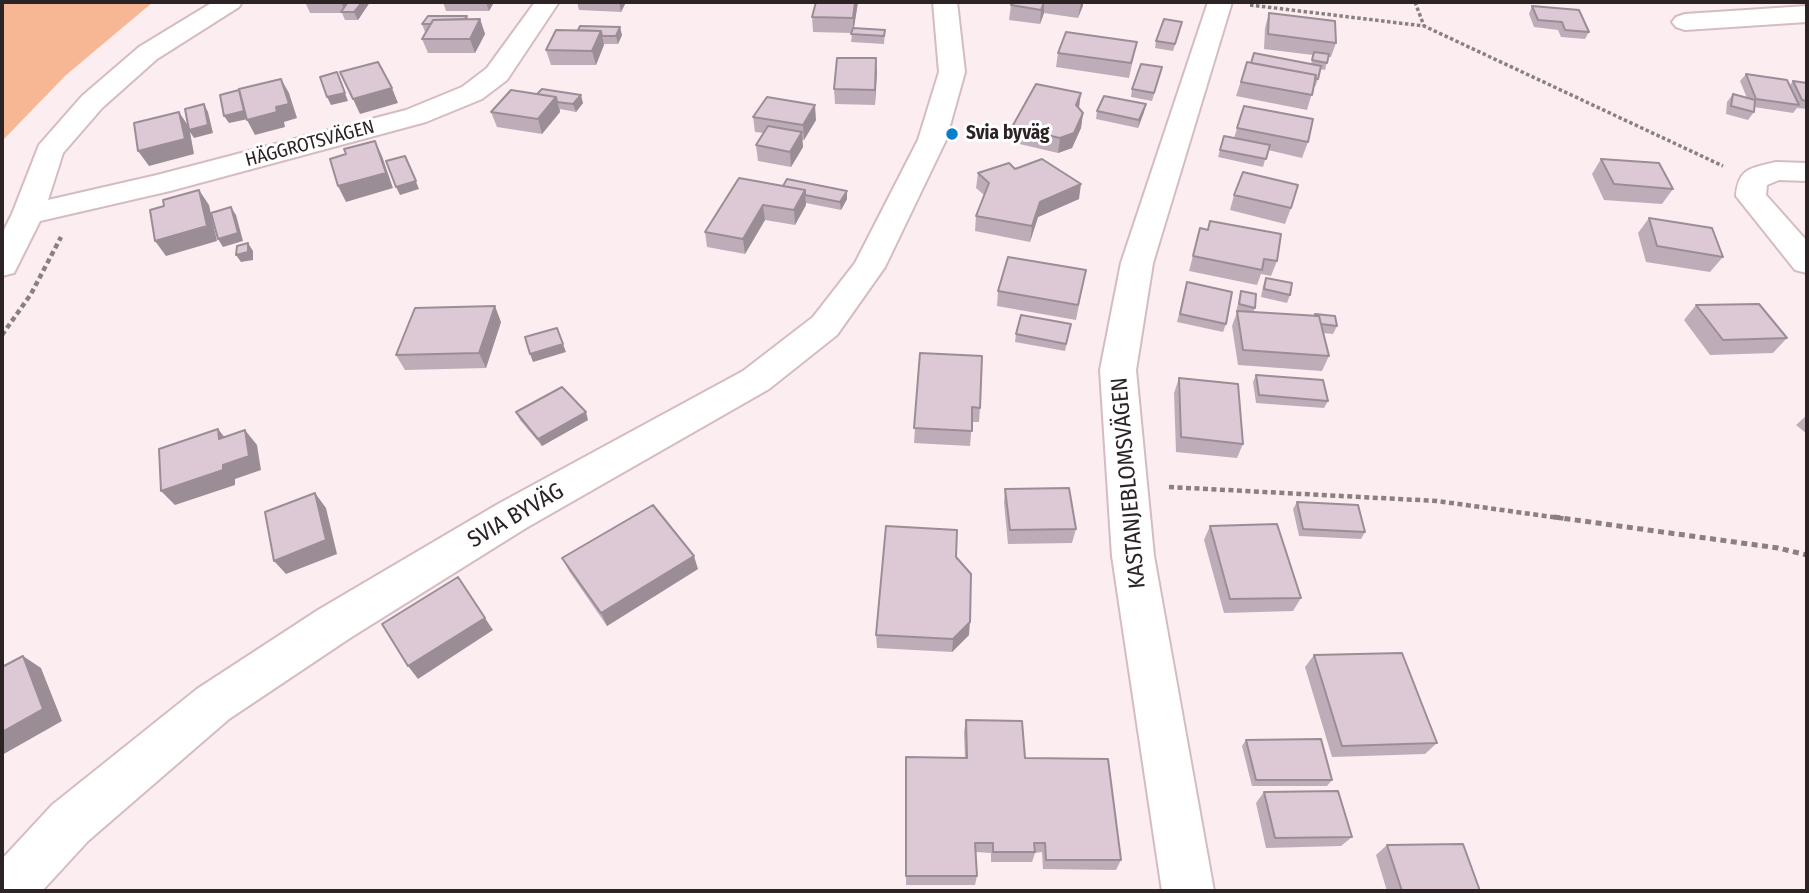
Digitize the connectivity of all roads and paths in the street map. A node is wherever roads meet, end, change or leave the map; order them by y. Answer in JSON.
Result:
{"nodes":[{"id":1,"x":230,"y":2,"type":"edge"},
{"id":2,"x":547,"y":2,"type":"edge"},
{"id":3,"x":945,"y":2,"type":"edge"},
{"id":4,"x":1415,"y":2,"type":"edge"},
{"id":5,"x":1229,"y":3,"type":"edge"},
{"id":6,"x":1807,"y":14,"type":"edge"},
{"id":7,"x":1685,"y":22,"type":"dead end"},
{"id":8,"x":1424,"y":26,"type":"junction"},
{"id":9,"x":1807,"y":172,"type":"edge"},
{"id":10,"x":1752,"y":180,"type":"junction"},
{"id":11,"x":71,"y":204,"type":"junction"},
{"id":12,"x":28,"y":214,"type":"junction"},
{"id":13,"x":1807,"y":262,"type":"edge"},
{"id":14,"x":2,"y":265,"type":"edge"},
{"id":15,"x":2,"y":335,"type":"edge"},
{"id":16,"x":1127,"y":485,"type":"junction"},
{"id":17,"x":1807,"y":555,"type":"edge"},
{"id":18,"x":6,"y":891,"type":"edge"},
{"id":19,"x":1188,"y":891,"type":"edge"}],
"edges":[{"from":1,"to":12,"type":"street"},
{"from":2,"to":11,"type":"street","name":"HÄGGROTSVÄGEN"},
{"from":3,"to":18,"type":"street","name":"SVIA BYVÄG"},
{"from":4,"to":8,"type":"path"},
{"from":5,"to":8,"type":"path"},
{"from":5,"to":16,"type":"street","name":"KASTANJEBLOMSVÄGEN"},
{"from":6,"to":7,"type":"street"},
{"from":8,"to":10,"type":"path"},
{"from":9,"to":10,"type":"street"},
{"from":10,"to":13,"type":"street"},
{"from":11,"to":12,"type":"street","name":"HÄGGROTSVÄGEN"},
{"from":11,"to":15,"type":"path"},
{"from":12,"to":14,"type":"street"},
{"from":16,"to":17,"type":"path"},
{"from":16,"to":19,"type":"street","name":"KASTANJEBLOMSVÄGEN"}]}
